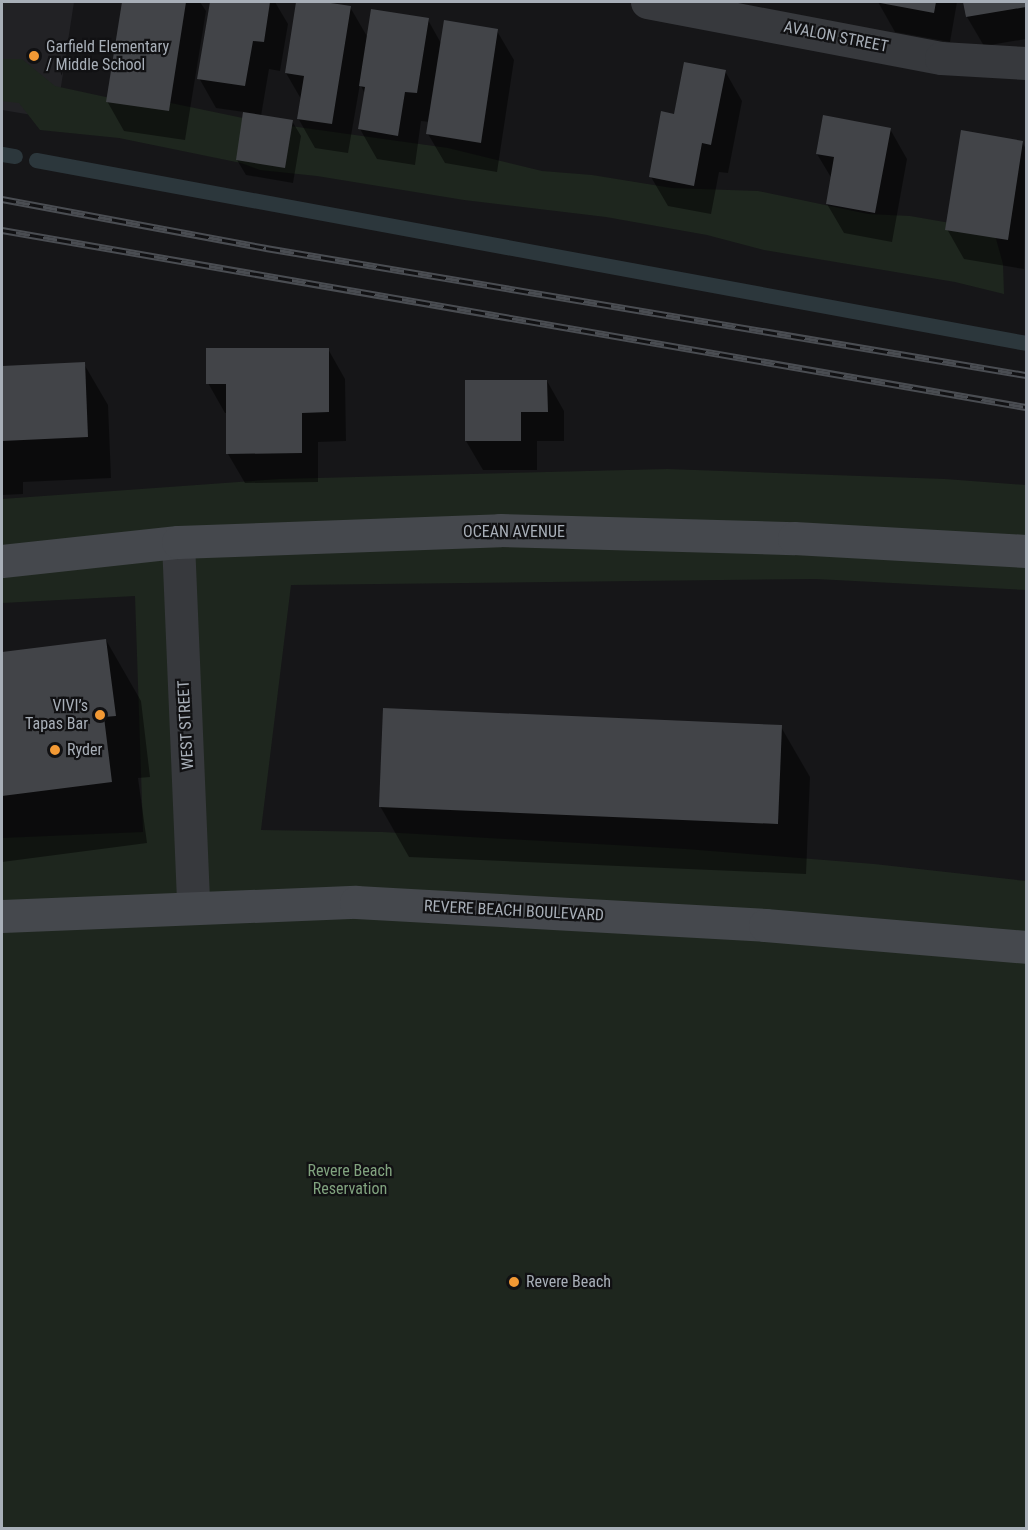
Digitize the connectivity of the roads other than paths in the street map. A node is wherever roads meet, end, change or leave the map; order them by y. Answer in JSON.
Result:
{"nodes":[{"id":1,"x":647,"y":2,"type":"edge"},
{"id":2,"x":744,"y":10,"type":"edge"},
{"id":3,"x":1026,"y":63,"type":"edge"},
{"id":4,"x":178,"y":542,"type":"junction"},
{"id":5,"x":1026,"y":551,"type":"edge"},
{"id":6,"x":2,"y":561,"type":"edge"},
{"id":7,"x":193,"y":908,"type":"junction"},
{"id":8,"x":2,"y":916,"type":"edge"},
{"id":9,"x":1026,"y":947,"type":"edge"}],
"edges":[{"from":1,"to":2,"type":"street","name":"AVALON STREET"},
{"from":2,"to":3,"type":"street","name":"AVALON STREET"},
{"from":4,"to":5,"type":"main road","name":"OCEAN AVENUE"},
{"from":4,"to":6,"type":"main road","name":"OCEAN AVENUE"},
{"from":4,"to":7,"type":"street","name":"WEST STREET"},
{"from":7,"to":8,"type":"main road","name":"REVERE BEACH BOULEVARD"},
{"from":7,"to":9,"type":"main road","name":"REVERE BEACH BOULEVARD"}]}
